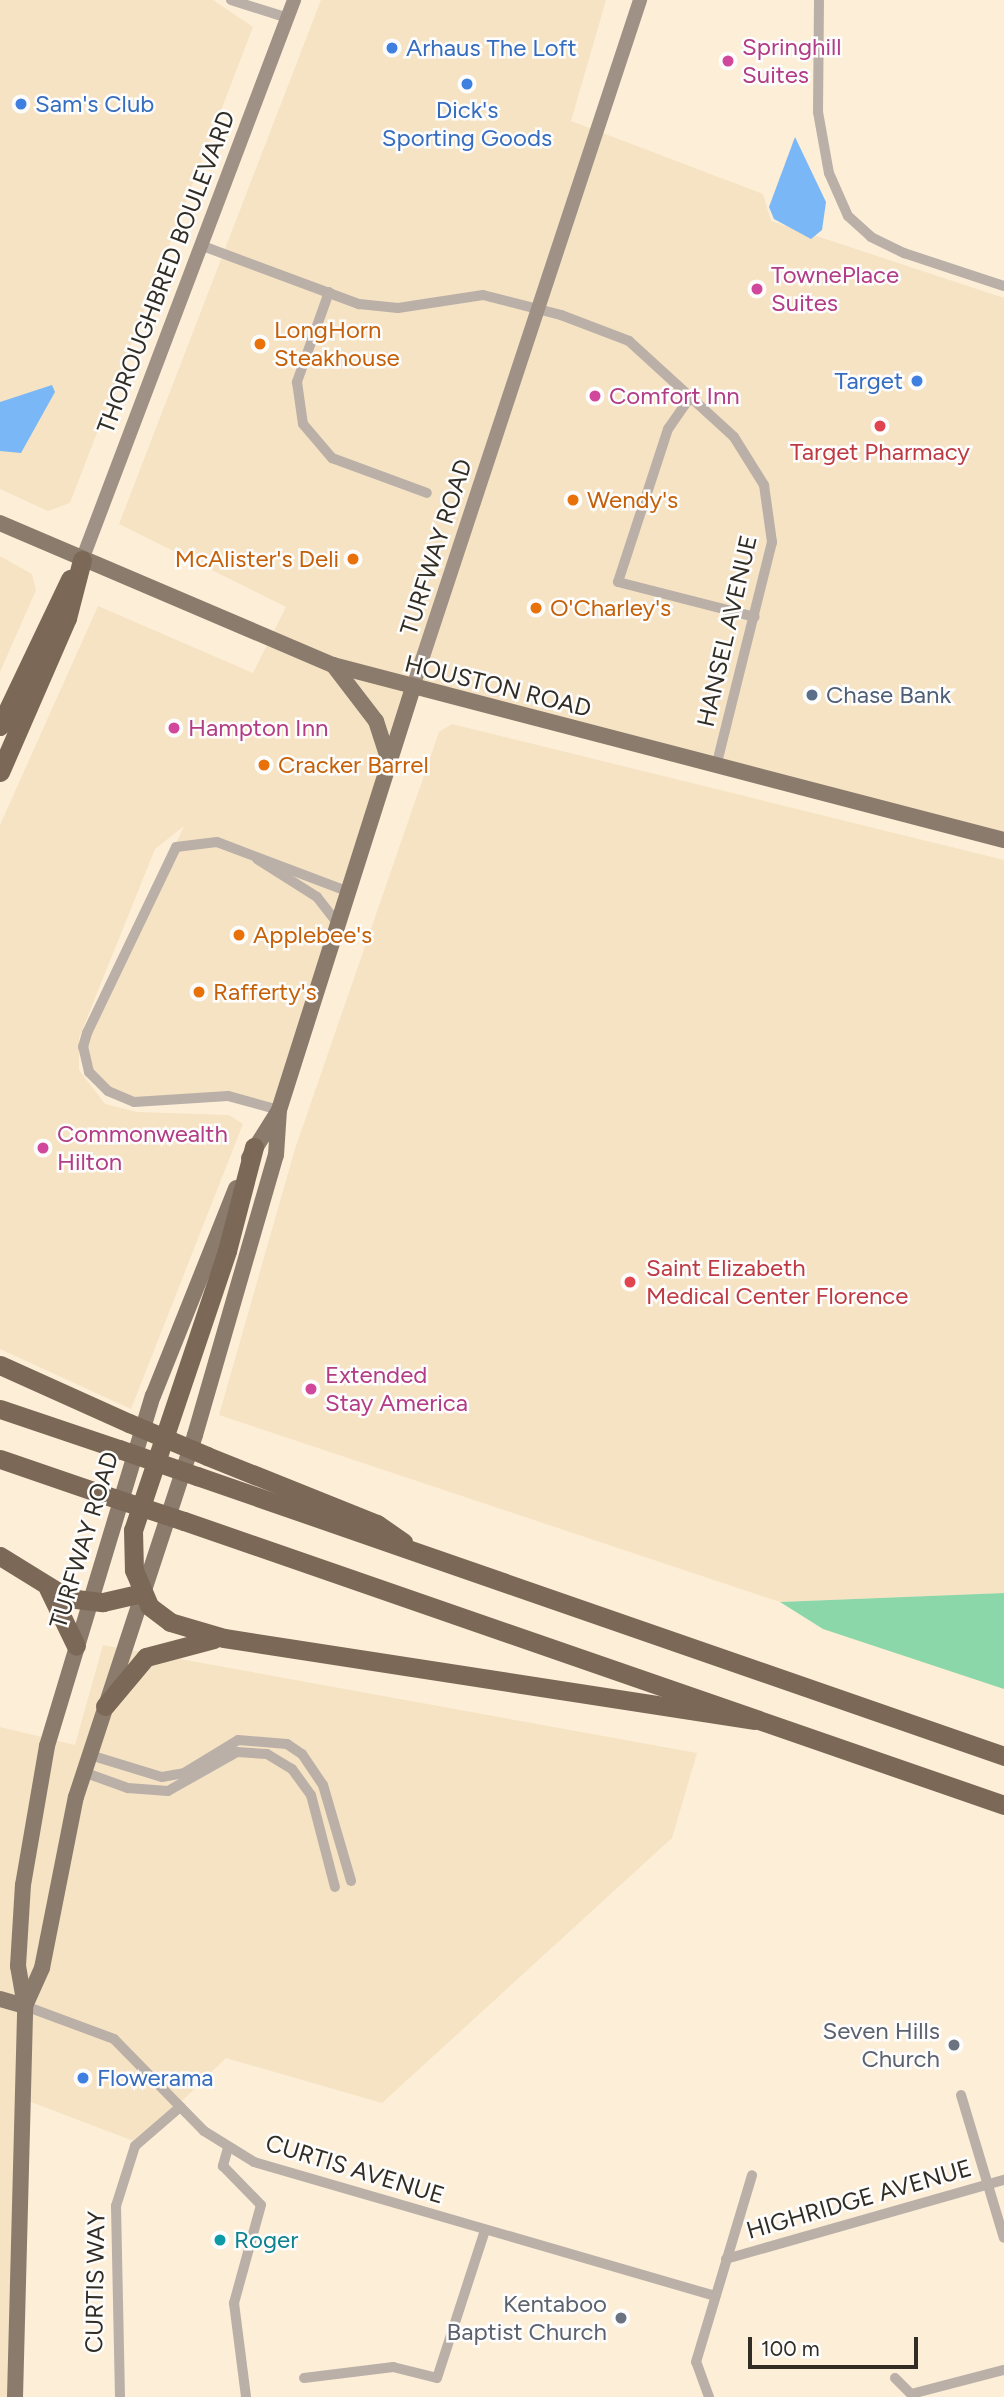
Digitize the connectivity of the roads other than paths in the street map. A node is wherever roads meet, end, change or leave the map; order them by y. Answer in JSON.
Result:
{"nodes":[{"id":1,"x":231,"y":0,"type":"edge"},
{"id":2,"x":294,"y":0,"type":"edge"},
{"id":3,"x":640,"y":0,"type":"edge"},
{"id":4,"x":819,"y":0,"type":"edge"},
{"id":5,"x":285,"y":18,"type":"junction"},
{"id":6,"x":200,"y":245,"type":"junction"},
{"id":7,"x":1004,"y":286,"type":"edge"},
{"id":8,"x":329,"y":292,"type":"junction"},
{"id":9,"x":539,"y":308,"type":"junction"},
{"id":10,"x":691,"y":396,"type":"junction"},
{"id":11,"x":427,"y":494,"type":"dead end"},
{"id":12,"x":0,"y":523,"type":"edge"},
{"id":13,"x":82,"y":560,"type":"junction"},
{"id":14,"x":755,"y":617,"type":"junction"},
{"id":15,"x":333,"y":665,"type":"junction"},
{"id":16,"x":412,"y":690,"type":"junction"},
{"id":17,"x":0,"y":726,"type":"edge"},
{"id":18,"x":718,"y":763,"type":"junction"},
{"id":19,"x":390,"y":766,"type":"junction"},
{"id":20,"x":0,"y":772,"type":"edge"},
{"id":21,"x":1004,"y":840,"type":"edge"},
{"id":22,"x":257,"y":859,"type":"junction"},
{"id":23,"x":349,"y":892,"type":"junction"},
{"id":24,"x":339,"y":925,"type":"junction"},
{"id":25,"x":279,"y":1110,"type":"junction"},
{"id":26,"x":254,"y":1147,"type":"junction"},
{"id":27,"x":0,"y":1365,"type":"edge"},
{"id":28,"x":0,"y":1409,"type":"edge"},
{"id":29,"x":0,"y":1459,"type":"edge"},
{"id":30,"x":0,"y":1556,"type":"edge"},
{"id":31,"x":427,"y":1558,"type":"junction"},
{"id":32,"x":45,"y":1584,"type":"junction"},
{"id":33,"x":141,"y":1593,"type":"junction"},
{"id":34,"x":88,"y":1602,"type":"junction"},
{"id":35,"x":224,"y":1638,"type":"junction"},
{"id":36,"x":76,"y":1646,"type":"junction"},
{"id":37,"x":105,"y":1706,"type":"junction"},
{"id":38,"x":754,"y":1720,"type":"junction"},
{"id":39,"x":90,"y":1755,"type":"junction"},
{"id":40,"x":1004,"y":1756,"type":"edge"},
{"id":41,"x":86,"y":1773,"type":"junction"},
{"id":42,"x":1004,"y":1805,"type":"edge"},
{"id":43,"x":351,"y":1881,"type":"dead end"},
{"id":44,"x":335,"y":1888,"type":"dead end"},
{"id":45,"x":0,"y":1998,"type":"edge"},
{"id":46,"x":25,"y":2006,"type":"junction"},
{"id":47,"x":961,"y":2095,"type":"dead end"},
{"id":48,"x":180,"y":2107,"type":"junction"},
{"id":49,"x":228,"y":2148,"type":"junction"},
{"id":50,"x":752,"y":2175,"type":"dead end"},
{"id":51,"x":1004,"y":2180,"type":"edge"},
{"id":52,"x":989,"y":2184,"type":"junction"},
{"id":53,"x":485,"y":2230,"type":"junction"},
{"id":54,"x":1004,"y":2238,"type":"edge"},
{"id":55,"x":726,"y":2259,"type":"junction"},
{"id":56,"x":715,"y":2296,"type":"junction"},
{"id":57,"x":1004,"y":2370,"type":"edge"},
{"id":58,"x":304,"y":2378,"type":"dead end"},
{"id":59,"x":895,"y":2378,"type":"dead end"},
{"id":60,"x":15,"y":2397,"type":"edge"},
{"id":61,"x":120,"y":2397,"type":"edge"},
{"id":62,"x":246,"y":2397,"type":"edge"},
{"id":63,"x":709,"y":2397,"type":"edge"}],
"edges":[{"from":1,"to":5,"type":"street"},
{"from":2,"to":5,"type":"main road","name":"THOROUGHBRED BOULEVARD"},
{"from":3,"to":9,"type":"main road","name":"TURFWAY ROAD"},
{"from":4,"to":7,"type":"street"},
{"from":5,"to":6,"type":"main road","name":"THOROUGHBRED BOULEVARD"},
{"from":6,"to":8,"type":"street","name":"HANSEL AVENUE"},
{"from":6,"to":13,"type":"main road","name":"THOROUGHBRED BOULEVARD"},
{"from":8,"to":9,"type":"street","name":"HANSEL AVENUE"},
{"from":8,"to":11,"type":"street"},
{"from":9,"to":10,"type":"street","name":"HANSEL AVENUE"},
{"from":9,"to":16,"type":"main road","name":"TURFWAY ROAD"},
{"from":10,"to":14,"type":"street","name":"HANSEL AVENUE"},
{"from":10,"to":14,"type":"street"},
{"from":12,"to":13,"type":"main road","name":"HOUSTON ROAD"},
{"from":13,"to":15,"type":"main road","name":"HOUSTON ROAD"},
{"from":13,"to":17,"type":"highway"},
{"from":13,"to":20,"type":"highway"},
{"from":14,"to":18,"type":"street","name":"HANSEL AVENUE"},
{"from":15,"to":16,"type":"main road","name":"HOUSTON ROAD"},
{"from":15,"to":19,"type":"main road"},
{"from":16,"to":18,"type":"main road","name":"HOUSTON ROAD"},
{"from":16,"to":19,"type":"main road","name":"TURFWAY ROAD"},
{"from":18,"to":21,"type":"main road","name":"HOUSTON ROAD"},
{"from":19,"to":23,"type":"main road","name":"TURFWAY ROAD"},
{"from":22,"to":23,"type":"street"},
{"from":22,"to":24,"type":"street"},
{"from":22,"to":25,"type":"street"},
{"from":23,"to":24,"type":"main road","name":"TURFWAY ROAD"},
{"from":24,"to":25,"type":"main road","name":"TURFWAY ROAD"},
{"from":25,"to":26,"type":"main road","name":"TURFWAY ROAD"},
{"from":25,"to":33,"type":"main road","name":"TURFWAY ROAD"},
{"from":26,"to":33,"type":"highway"},
{"from":26,"to":34,"type":"main road","name":"TURFWAY ROAD"},
{"from":27,"to":31,"type":"highway","bridge":true},
{"from":28,"to":31,"type":"highway","bridge":true},
{"from":29,"to":38,"type":"highway","bridge":true},
{"from":30,"to":32,"type":"highway"},
{"from":31,"to":40,"type":"highway"},
{"from":32,"to":34,"type":"highway"},
{"from":32,"to":36,"type":"highway"},
{"from":33,"to":34,"type":"highway"},
{"from":33,"to":35,"type":"highway"},
{"from":33,"to":37,"type":"main road","name":"TURFWAY ROAD"},
{"from":34,"to":36,"type":"main road","name":"TURFWAY ROAD"},
{"from":35,"to":37,"type":"highway"},
{"from":35,"to":38,"type":"highway"},
{"from":36,"to":46,"type":"main road","name":"TURFWAY ROAD"},
{"from":37,"to":39,"type":"main road","name":"TURFWAY ROAD"},
{"from":38,"to":42,"type":"highway"},
{"from":39,"to":41,"type":"main road","name":"TURFWAY ROAD"},
{"from":39,"to":43,"type":"street"},
{"from":41,"to":44,"type":"street"},
{"from":41,"to":46,"type":"main road","name":"TURFWAY ROAD"},
{"from":45,"to":46,"type":"main road"},
{"from":46,"to":48,"type":"street","name":"CURTIS AVENUE"},
{"from":46,"to":60,"type":"main road","name":"TURFWAY ROAD"},
{"from":47,"to":52,"type":"street"},
{"from":48,"to":49,"type":"street","name":"CURTIS AVENUE"},
{"from":48,"to":61,"type":"street","name":"CURTIS WAY"},
{"from":49,"to":53,"type":"street","name":"CURTIS AVENUE"},
{"from":49,"to":62,"type":"street"},
{"from":50,"to":55,"type":"street"},
{"from":51,"to":52,"type":"street","name":"HIGHRIDGE AVENUE"},
{"from":52,"to":54,"type":"street"},
{"from":52,"to":55,"type":"street","name":"HIGHRIDGE AVENUE"},
{"from":53,"to":56,"type":"street","name":"CURTIS AVENUE"},
{"from":53,"to":58,"type":"street"},
{"from":55,"to":56,"type":"street"},
{"from":56,"to":63,"type":"street"},
{"from":57,"to":59,"type":"street"}]}
